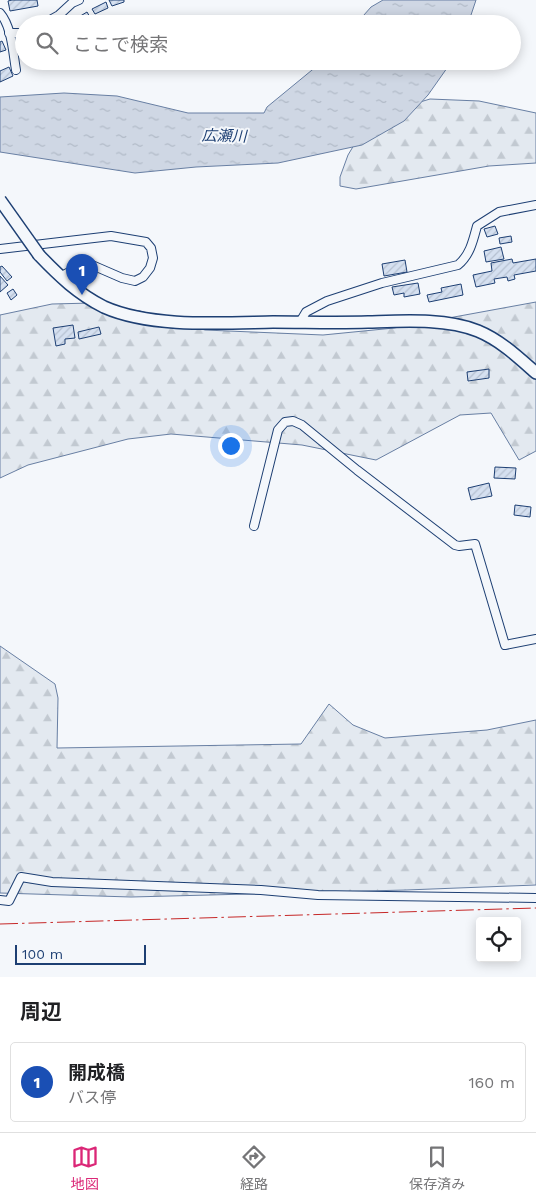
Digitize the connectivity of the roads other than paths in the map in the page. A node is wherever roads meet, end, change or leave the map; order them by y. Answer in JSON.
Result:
{"nodes":[{"id":1,"x":79,"y":0,"type":"edge"},
{"id":2,"x":0,"y":13,"type":"edge"},
{"id":3,"x":57,"y":15,"type":"edge"},
{"id":4,"x":9,"y":33,"type":"junction"},
{"id":5,"x":15,"y":33,"type":"edge"},
{"id":6,"x":15,"y":65,"type":"edge"},
{"id":7,"x":0,"y":200,"type":"edge"},
{"id":8,"x":536,"y":205,"type":"edge"},
{"id":9,"x":0,"y":249,"type":"edge"},
{"id":10,"x":60,"y":277,"type":"junction"},
{"id":11,"x":300,"y":322,"type":"junction"},
{"id":12,"x":536,"y":373,"type":"edge"},
{"id":13,"x":254,"y":526,"type":"dead end"},
{"id":14,"x":536,"y":639,"type":"edge"},
{"id":15,"x":536,"y":898,"type":"edge"},
{"id":16,"x":0,"y":900,"type":"edge"}],
"edges":[{"from":1,"to":3,"type":"street"},
{"from":2,"to":4,"type":"street"},
{"from":4,"to":5,"type":"street"},
{"from":4,"to":6,"type":"street"},
{"from":7,"to":10,"type":"street","bridge":true},
{"from":8,"to":11,"type":"street"},
{"from":9,"to":10,"type":"street"},
{"from":10,"to":11,"type":"street"},
{"from":11,"to":12,"type":"street"},
{"from":13,"to":14,"type":"street"},
{"from":15,"to":16,"type":"street"}]}
